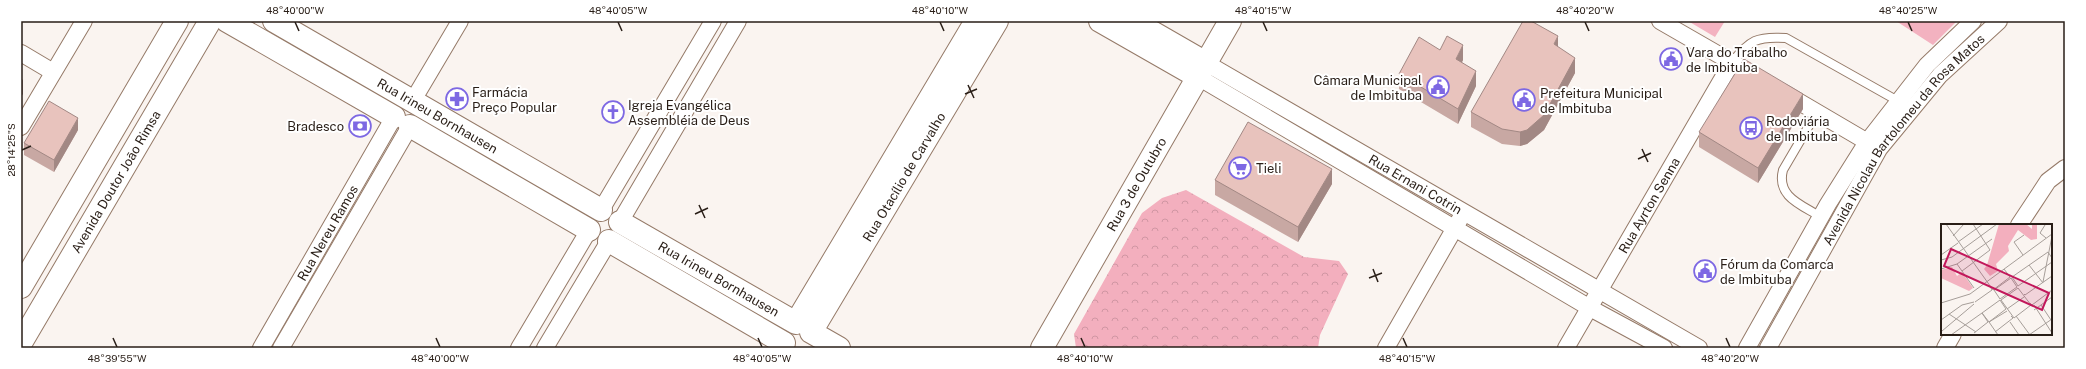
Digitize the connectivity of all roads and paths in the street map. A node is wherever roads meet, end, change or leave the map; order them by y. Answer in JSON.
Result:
{"nodes":[{"id":1,"x":84,"y":21,"type":"edge"},
{"id":2,"x":177,"y":21,"type":"edge"},
{"id":3,"x":210,"y":21,"type":"edge"},
{"id":4,"x":227,"y":21,"type":"edge"},
{"id":5,"x":274,"y":21,"type":"edge"},
{"id":6,"x":460,"y":21,"type":"edge"},
{"id":7,"x":713,"y":21,"type":"edge"},
{"id":8,"x":738,"y":21,"type":"edge"},
{"id":9,"x":976,"y":21,"type":"edge"},
{"id":10,"x":997,"y":21,"type":"edge"},
{"id":11,"x":1100,"y":21,"type":"edge"},
{"id":12,"x":1133,"y":21,"type":"edge"},
{"id":13,"x":1230,"y":21,"type":"edge"},
{"id":14,"x":1660,"y":21,"type":"edge"},
{"id":15,"x":1973,"y":21,"type":"edge"},
{"id":16,"x":1999,"y":21,"type":"edge"},
{"id":17,"x":21,"y":53,"type":"edge"},
{"id":18,"x":1732,"y":62,"type":"junction"},
{"id":19,"x":1927,"y":64,"type":"junction"},
{"id":20,"x":1202,"y":70,"type":"junction"},
{"id":21,"x":53,"y":72,"type":"junction"},
{"id":22,"x":1751,"y":74,"type":"edge"},
{"id":23,"x":1940,"y":75,"type":"junction"},
{"id":24,"x":1771,"y":85,"type":"edge"},
{"id":25,"x":946,"y":89,"type":"junction"},
{"id":26,"x":1898,"y":101,"type":"junction"},
{"id":27,"x":412,"y":102,"type":"junction"},
{"id":28,"x":1817,"y":112,"type":"junction"},
{"id":29,"x":402,"y":121,"type":"junction"},
{"id":30,"x":21,"y":127,"type":"edge"},
{"id":31,"x":480,"y":141,"type":"junction"},
{"id":32,"x":1873,"y":145,"type":"junction"},
{"id":33,"x":1366,"y":157,"type":"junction"},
{"id":34,"x":470,"y":161,"type":"junction"},
{"id":35,"x":2065,"y":168,"type":"edge"},
{"id":36,"x":1358,"y":171,"type":"junction"},
{"id":37,"x":88,"y":172,"type":"junction"},
{"id":38,"x":113,"y":186,"type":"junction"},
{"id":39,"x":600,"y":210,"type":"junction"},
{"id":40,"x":1464,"y":213,"type":"junction"},
{"id":41,"x":1821,"y":217,"type":"junction"},
{"id":42,"x":620,"y":222,"type":"junction"},
{"id":43,"x":2020,"y":224,"type":"edge"},
{"id":44,"x":1455,"y":228,"type":"junction"},
{"id":45,"x":589,"y":230,"type":"junction"},
{"id":46,"x":327,"y":235,"type":"junction"},
{"id":47,"x":608,"y":241,"type":"junction"},
{"id":48,"x":342,"y":244,"type":"junction"},
{"id":49,"x":729,"y":284,"type":"junction"},
{"id":50,"x":21,"y":287,"type":"edge"},
{"id":51,"x":1599,"y":291,"type":"junction"},
{"id":52,"x":717,"y":304,"type":"junction"},
{"id":53,"x":1590,"y":308,"type":"junction"},
{"id":54,"x":805,"y":334,"type":"edge"},
{"id":55,"x":1952,"y":335,"type":"edge"},
{"id":56,"x":21,"y":343,"type":"edge"},
{"id":57,"x":526,"y":345,"type":"edge"},
{"id":58,"x":785,"y":346,"type":"edge"},
{"id":59,"x":261,"y":348,"type":"edge"},
{"id":60,"x":281,"y":348,"type":"edge"},
{"id":61,"x":546,"y":348,"type":"edge"},
{"id":62,"x":839,"y":348,"type":"edge"},
{"id":63,"x":1042,"y":348,"type":"edge"},
{"id":64,"x":1386,"y":348,"type":"edge"},
{"id":65,"x":1566,"y":348,"type":"edge"},
{"id":66,"x":1664,"y":348,"type":"edge"},
{"id":67,"x":1699,"y":348,"type":"edge"},
{"id":68,"x":1747,"y":348,"type":"edge"},
{"id":69,"x":1768,"y":348,"type":"edge"},
{"id":70,"x":1945,"y":348,"type":"edge"}],
"edges":[{"from":1,"to":21,"type":"street"},
{"from":2,"to":37,"type":"street"},
{"from":3,"to":38,"type":"street","name":"Avenida Doutor João Rimsa"},
{"from":4,"to":29,"type":"street","name":"Rua Irineu Bornhausen"},
{"from":5,"to":27,"type":"street","name":"Rua Irineu Bornhausen"},
{"from":6,"to":27,"type":"street"},
{"from":7,"to":39,"type":"street"},
{"from":8,"to":42,"type":"street"},
{"from":9,"to":25,"type":"street","name":"Rua Otacílio de Carvalho"},
{"from":10,"to":25,"type":"street","name":"Rua Otacílio de Carvalho"},
{"from":11,"to":20,"type":"street","name":"Rua Ernani Cotrin"},
{"from":12,"to":20,"type":"street","name":"Rua Ernani Cotrin"},
{"from":13,"to":20,"type":"street","name":"Rua 3 de Outubro"},
{"from":14,"to":18,"type":"street"},
{"from":15,"to":19,"type":"street","name":"Avenida Nicolau Bartolomeu da Rosa Matos"},
{"from":16,"to":23,"type":"street","name":"Avenida Nicolau Bartolomeu da Rosa Matos"},
{"from":17,"to":21,"type":"street"},
{"from":18,"to":22,"type":"street"},
{"from":18,"to":26,"type":"lane"},
{"from":18,"to":51,"type":"street","name":"Rua Ayrton Senna"},
{"from":19,"to":23,"type":"street"},
{"from":19,"to":26,"type":"street","name":"Avenida Nicolau Bartolomeu da Rosa Matos"},
{"from":20,"to":33,"type":"street","name":"Rua Ernani Cotrin"},
{"from":20,"to":36,"type":"street","name":"Rua Ernani Cotrin"},
{"from":20,"to":63,"type":"street","name":"Rua 3 de Outubro"},
{"from":21,"to":30,"type":"street"},
{"from":23,"to":32,"type":"street","name":"Avenida Nicolau Bartolomeu da Rosa Matos"},
{"from":24,"to":28,"type":"street"},
{"from":25,"to":54,"type":"street","name":"Rua Otacílio de Carvalho"},
{"from":26,"to":32,"type":"street","name":"Avenida Nicolau Bartolomeu da Rosa Matos"},
{"from":27,"to":29,"type":"street"},
{"from":27,"to":31,"type":"street","name":"Rua Irineu Bornhausen"},
{"from":28,"to":32,"type":"street"},
{"from":28,"to":41,"type":"lane"},
{"from":29,"to":34,"type":"street","name":"Rua Irineu Bornhausen"},
{"from":29,"to":46,"type":"street","name":"Rua Nereu Ramos"},
{"from":29,"to":48,"type":"street","name":"Rua Nereu Ramos"},
{"from":31,"to":34,"type":"street"},
{"from":31,"to":39,"type":"street","name":"Rua Irineu Bornhausen"},
{"from":32,"to":41,"type":"street","name":"Avenida Nicolau Bartolomeu da Rosa Matos"},
{"from":32,"to":69,"type":"street","name":"Avenida Nicolau Bartolomeu da Rosa Matos"},
{"from":33,"to":36,"type":"street"},
{"from":33,"to":40,"type":"street","name":"Rua Ernani Cotrin"},
{"from":34,"to":45,"type":"street","name":"Rua Irineu Bornhausen"},
{"from":35,"to":43,"type":"street"},
{"from":36,"to":44,"type":"street","name":"Rua Ernani Cotrin"},
{"from":37,"to":38,"type":"street"},
{"from":37,"to":50,"type":"street"},
{"from":38,"to":56,"type":"street","name":"Avenida Doutor João Rimsa"},
{"from":39,"to":42,"type":"street"},
{"from":39,"to":45,"type":"street"},
{"from":40,"to":44,"type":"street"},
{"from":40,"to":51,"type":"street","name":"Rua Ernani Cotrin"},
{"from":41,"to":68,"type":"street","name":"Avenida Nicolau Bartolomeu da Rosa Matos"},
{"from":42,"to":47,"type":"street"},
{"from":42,"to":49,"type":"street","name":"Rua Irineu Bornhausen"},
{"from":44,"to":53,"type":"street","name":"Rua Ernani Cotrin"},
{"from":44,"to":64,"type":"street"},
{"from":45,"to":47,"type":"street"},
{"from":45,"to":57,"type":"street"},
{"from":46,"to":48,"type":"street"},
{"from":46,"to":59,"type":"street","name":"Rua Nereu Ramos"},
{"from":47,"to":52,"type":"street","name":"Rua Irineu Bornhausen"},
{"from":47,"to":61,"type":"street"},
{"from":48,"to":60,"type":"street","name":"Rua Nereu Ramos"},
{"from":49,"to":52,"type":"street"},
{"from":49,"to":54,"type":"street","name":"Rua Irineu Bornhausen"},
{"from":51,"to":53,"type":"street","name":"Rua Ayrton Senna"},
{"from":51,"to":67,"type":"street","name":"Rua Ernani Cotrin"},
{"from":52,"to":58,"type":"street","name":"Rua Irineu Bornhausen"},
{"from":53,"to":65,"type":"street","name":"Rua Ayrton Senna"},
{"from":53,"to":66,"type":"street","name":"Rua Ernani Cotrin"},
{"from":54,"to":58,"type":"street","name":"Rua Otacílio de Carvalho"},
{"from":54,"to":62,"type":"street","name":"Rua Irineu Bornhausen"},
{"from":55,"to":70,"type":"street"}]}
